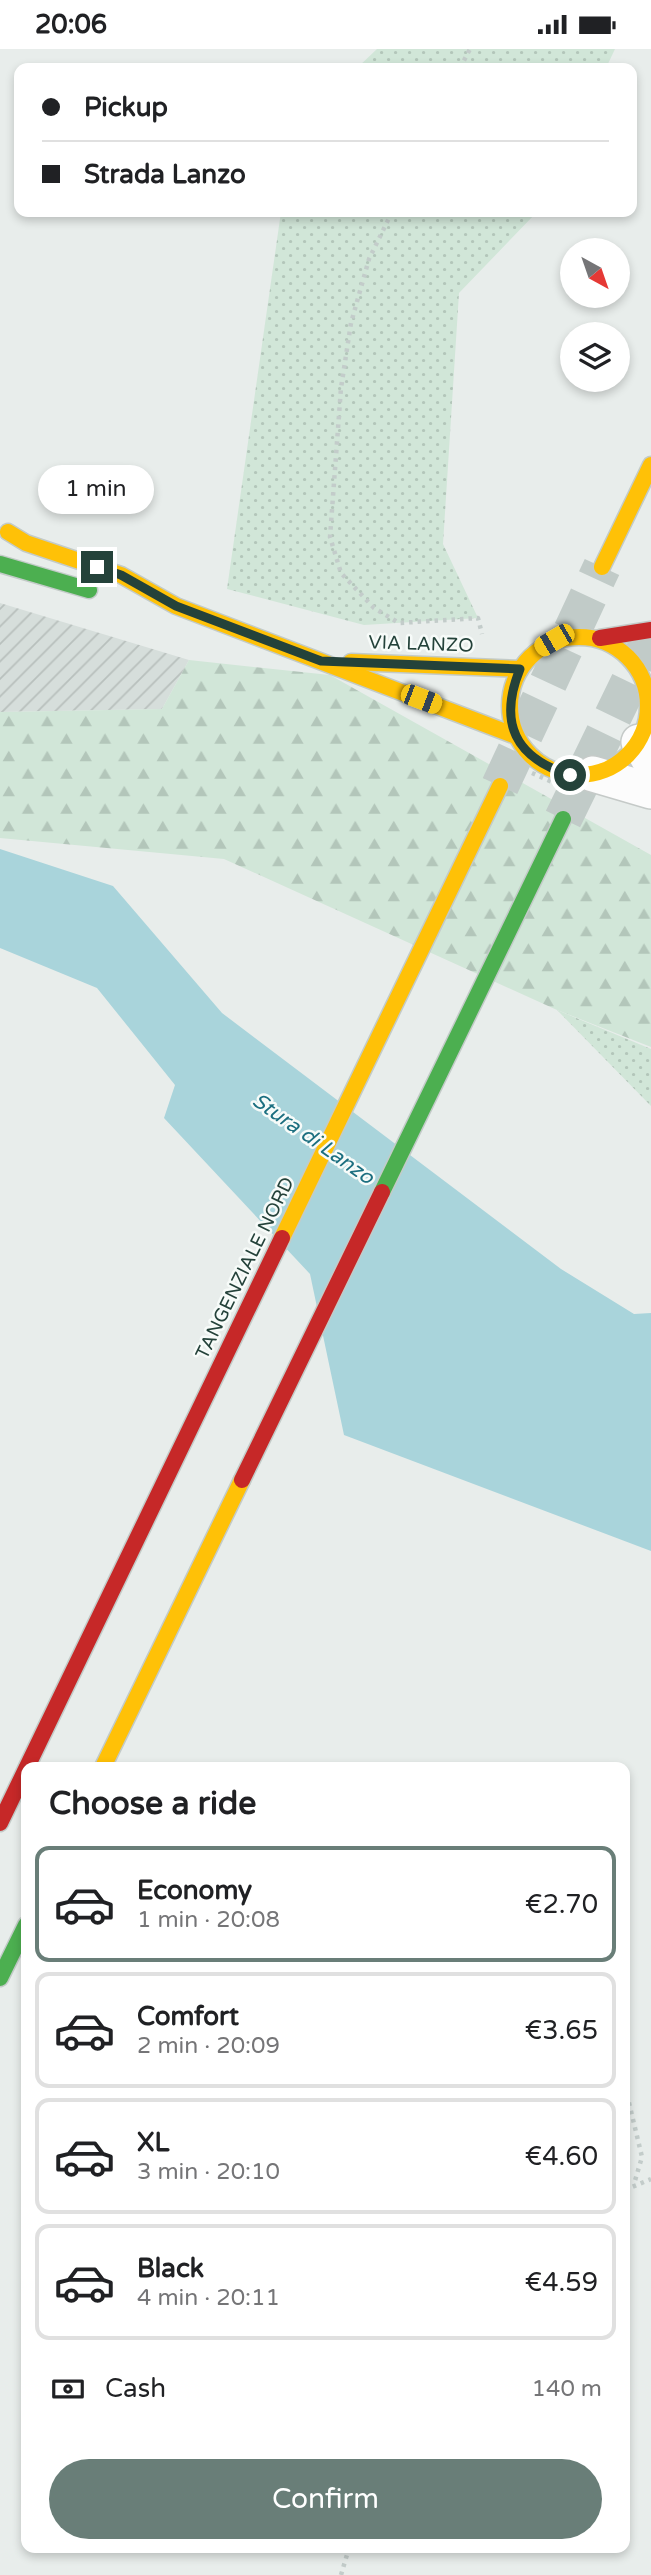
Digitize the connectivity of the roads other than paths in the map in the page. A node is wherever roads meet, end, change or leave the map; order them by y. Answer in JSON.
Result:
{"nodes":[{"id":1,"x":651,"y":465,"type":"edge"},
{"id":2,"x":0,"y":554,"type":"edge"},
{"id":3,"x":0,"y":564,"type":"edge"},
{"id":4,"x":602,"y":567,"type":"tunnel mouth"},
{"id":5,"x":110,"y":596,"type":"dead end"},
{"id":6,"x":136,"y":600,"type":"dead end"},
{"id":7,"x":176,"y":606,"type":"junction"},
{"id":8,"x":651,"y":630,"type":"edge"},
{"id":9,"x":600,"y":639,"type":"junction"},
{"id":10,"x":321,"y":661,"type":"junction"},
{"id":11,"x":520,"y":669,"type":"junction"},
{"id":12,"x":650,"y":708,"type":"edge"},
{"id":13,"x":516,"y":736,"type":"junction"},
{"id":14,"x":645,"y":752,"type":"edge"},
{"id":15,"x":593,"y":774,"type":"junction"},
{"id":16,"x":500,"y":786,"type":"tunnel mouth"},
{"id":17,"x":651,"y":791,"type":"edge"},
{"id":18,"x":563,"y":819,"type":"tunnel mouth"},
{"id":19,"x":30,"y":1762,"type":"edge"},
{"id":20,"x":105,"y":1762,"type":"edge"},
{"id":21,"x":21,"y":1780,"type":"edge"},
{"id":22,"x":0,"y":1823,"type":"edge"},
{"id":23,"x":21,"y":1935,"type":"edge"},
{"id":24,"x":0,"y":1978,"type":"edge"}],
"edges":[{"from":1,"to":4,"type":"main road"},
{"from":2,"to":7,"type":"main road"},
{"from":3,"to":5,"type":"main road"},
{"from":6,"to":7,"type":"main road"},
{"from":7,"to":10,"type":"main road","name":"VIA LANZO"},
{"from":8,"to":9,"type":"main road"},
{"from":9,"to":11,"type":"main road"},
{"from":9,"to":12,"type":"main road"},
{"from":10,"to":11,"type":"main road","name":"VIA LANZO"},
{"from":10,"to":13,"type":"main road","name":"VIA LANZO"},
{"from":11,"to":13,"type":"main road"},
{"from":12,"to":14,"type":"main road"},
{"from":13,"to":15,"type":"main road"},
{"from":14,"to":15,"type":"main road"},
{"from":15,"to":17,"type":"street"},
{"from":16,"to":19,"type":"main road","name":"TANGENZIALE NORD"},
{"from":18,"to":20,"type":"main road"},
{"from":21,"to":22,"type":"main road","name":"TANGENZIALE NORD"},
{"from":23,"to":24,"type":"main road"}]}
